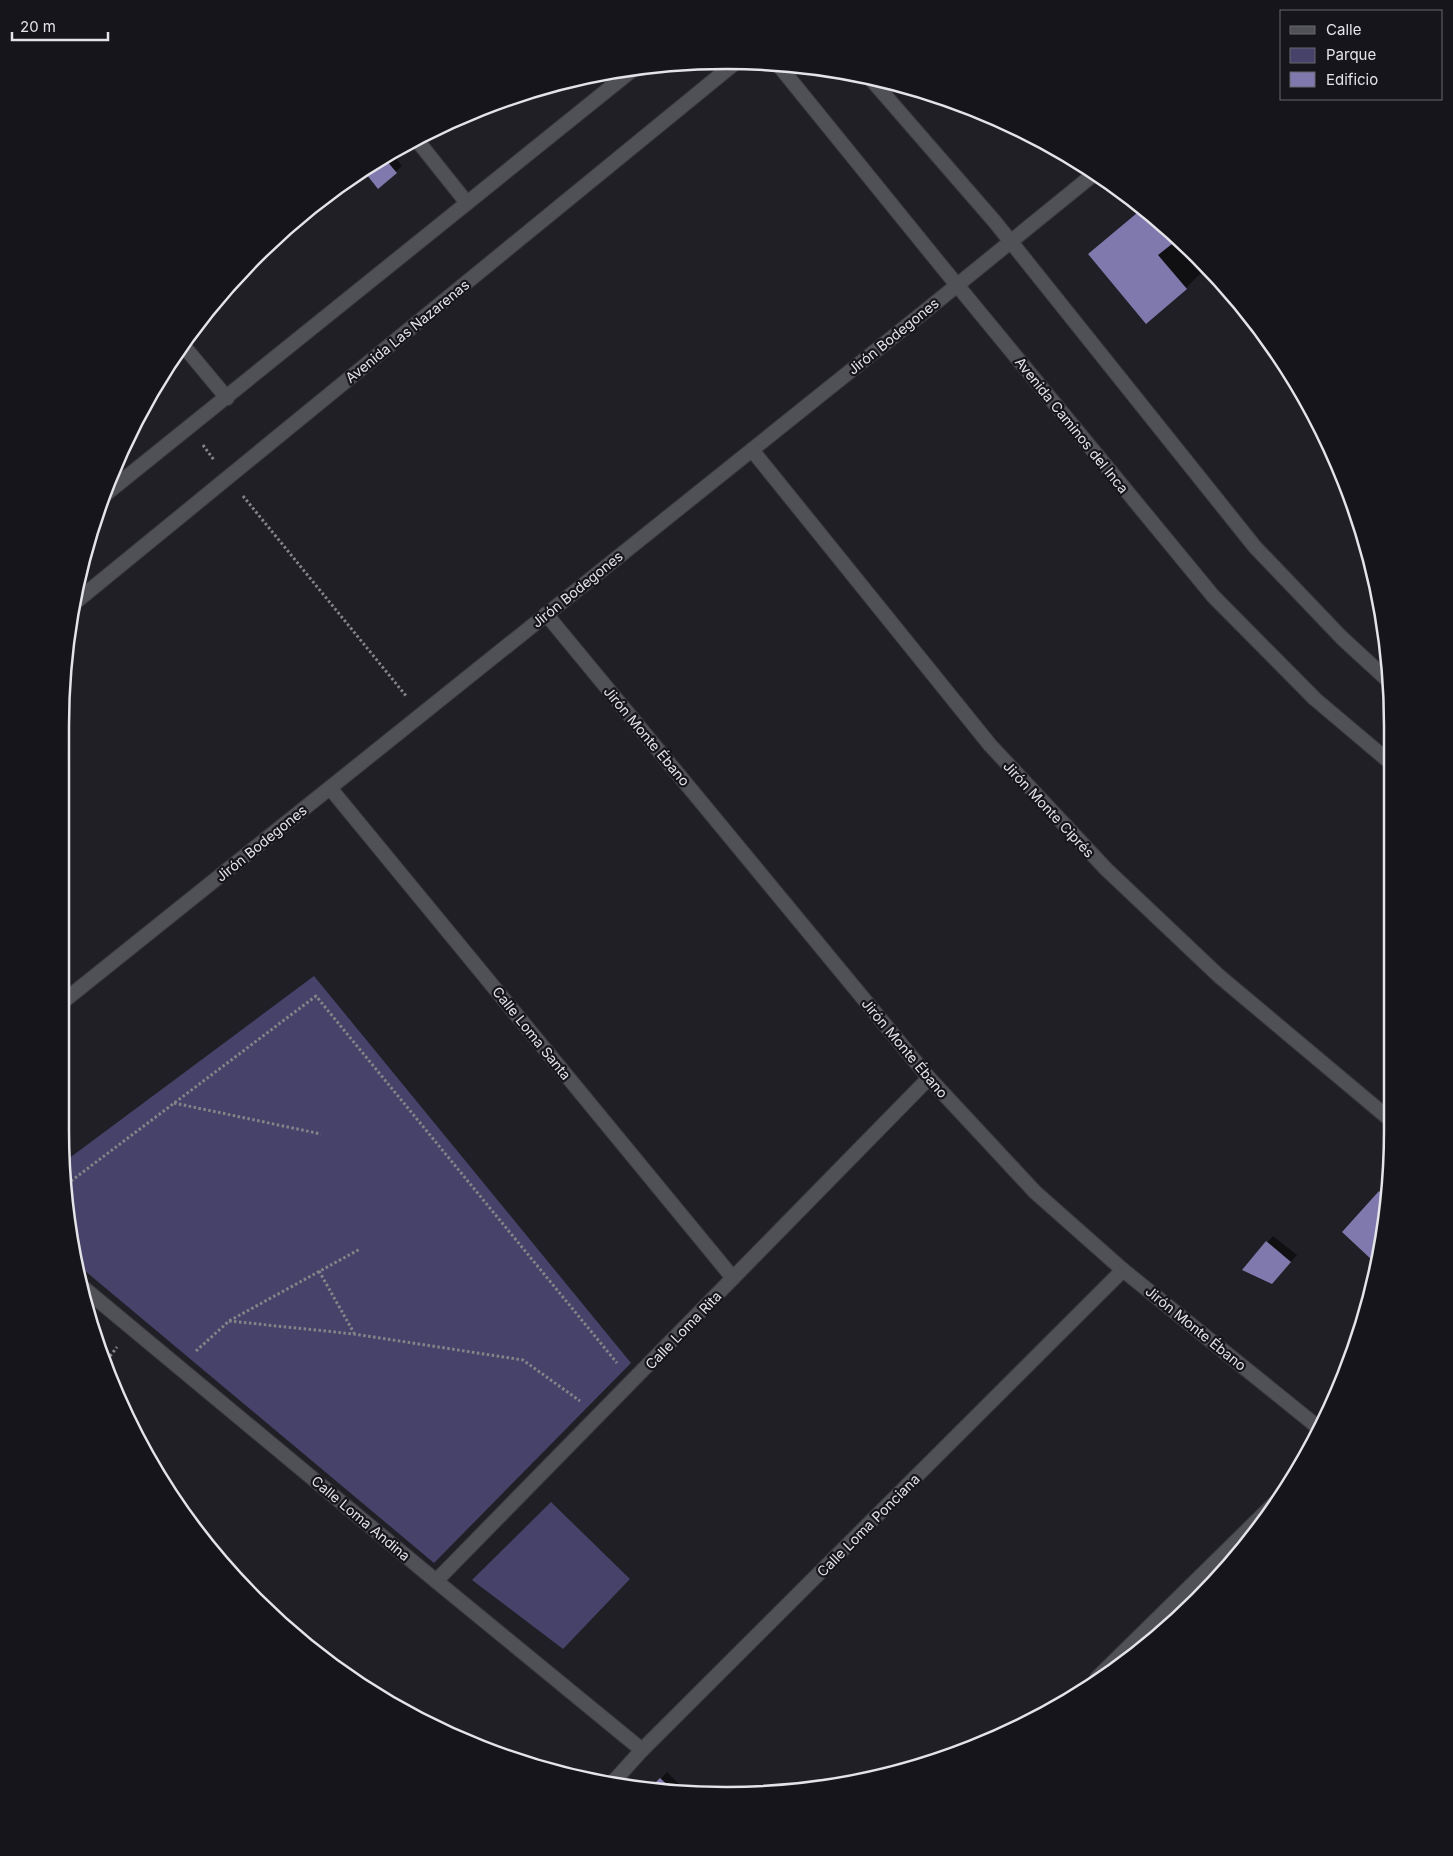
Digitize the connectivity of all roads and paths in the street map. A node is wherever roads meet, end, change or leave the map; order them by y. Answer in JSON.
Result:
{"nodes":[{"id":1,"x":728,"y":69,"type":"edge"},
{"id":2,"x":784,"y":71,"type":"edge"},
{"id":3,"x":622,"y":77,"type":"edge"},
{"id":4,"x":877,"y":86,"type":"edge"},
{"id":5,"x":421,"y":145,"type":"edge"},
{"id":6,"x":1089,"y":178,"type":"edge"},
{"id":7,"x":467,"y":203,"type":"junction"},
{"id":8,"x":1011,"y":242,"type":"junction"},
{"id":9,"x":957,"y":285,"type":"junction"},
{"id":10,"x":187,"y":351,"type":"edge"},
{"id":11,"x":227,"y":398,"type":"junction"},
{"id":12,"x":189,"y":428,"type":"junction"},
{"id":13,"x":752,"y":450,"type":"junction"},
{"id":14,"x":228,"y":478,"type":"junction"},
{"id":15,"x":115,"y":486,"type":"edge"},
{"id":16,"x":81,"y":597,"type":"edge"},
{"id":17,"x":546,"y":614,"type":"junction"},
{"id":18,"x":1382,"y":675,"type":"edge"},
{"id":19,"x":421,"y":714,"type":"junction"},
{"id":20,"x":1384,"y":757,"type":"edge"},
{"id":21,"x":330,"y":788,"type":"junction"},
{"id":22,"x":69,"y":997,"type":"edge"},
{"id":23,"x":929,"y":1078,"type":"junction"},
{"id":24,"x":174,"y":1103,"type":"junction"},
{"id":25,"x":1384,"y":1114,"type":"edge"},
{"id":26,"x":321,"y":1134,"type":"dead end"},
{"id":27,"x":71,"y":1181,"type":"edge"},
{"id":28,"x":360,"y":1249,"type":"dead end"},
{"id":29,"x":1123,"y":1270,"type":"junction"},
{"id":30,"x":319,"y":1271,"type":"junction"},
{"id":31,"x":733,"y":1278,"type":"junction"},
{"id":32,"x":89,"y":1291,"type":"edge"},
{"id":33,"x":229,"y":1321,"type":"junction"},
{"id":34,"x":354,"y":1334,"type":"junction"},
{"id":35,"x":192,"y":1355,"type":"dead end"},
{"id":36,"x":632,"y":1381,"type":"junction"},
{"id":37,"x":599,"y":1414,"type":"junction"},
{"id":38,"x":1314,"y":1424,"type":"edge"},
{"id":39,"x":1242,"y":1537,"type":"edge"},
{"id":40,"x":436,"y":1581,"type":"junction"},
{"id":41,"x":1155,"y":1627,"type":"edge"},
{"id":42,"x":1137,"y":1643,"type":"edge"},
{"id":43,"x":642,"y":1750,"type":"junction"},
{"id":44,"x":617,"y":1778,"type":"edge"}],
"edges":[{"from":1,"to":14,"type":"street","name":"Avenida Las Nazarenas"},
{"from":2,"to":9,"type":"street","name":"Avenida Caminos del Inca"},
{"from":3,"to":7,"type":"street"},
{"from":4,"to":8,"type":"street"},
{"from":5,"to":7,"type":"street"},
{"from":6,"to":8,"type":"street","name":"Jirón Bodegones"},
{"from":7,"to":11,"type":"street"},
{"from":8,"to":9,"type":"street","name":"Jirón Bodegones"},
{"from":8,"to":18,"type":"street"},
{"from":9,"to":13,"type":"street","name":"Jirón Bodegones"},
{"from":9,"to":20,"type":"street","name":"Avenida Caminos del Inca"},
{"from":10,"to":11,"type":"street"},
{"from":11,"to":12,"type":"street"},
{"from":12,"to":14,"type":"path"},
{"from":12,"to":15,"type":"street"},
{"from":13,"to":17,"type":"street","name":"Jirón Bodegones"},
{"from":13,"to":25,"type":"street","name":"Jirón Monte Ciprés"},
{"from":14,"to":16,"type":"street","name":"Avenida Las Nazarenas"},
{"from":14,"to":19,"type":"path"},
{"from":17,"to":19,"type":"street","name":"Jirón Bodegones"},
{"from":17,"to":23,"type":"street","name":"Jirón Monte Ébano"},
{"from":19,"to":21,"type":"street","name":"Jirón Bodegones"},
{"from":21,"to":22,"type":"street","name":"Jirón Bodegones"},
{"from":21,"to":31,"type":"street","name":"Calle Loma Santa"},
{"from":23,"to":29,"type":"street","name":"Jirón Monte Ébano"},
{"from":23,"to":31,"type":"street","name":"Calle Loma Rita"},
{"from":24,"to":26,"type":"path"},
{"from":24,"to":27,"type":"path"},
{"from":24,"to":36,"type":"path"},
{"from":28,"to":30,"type":"path"},
{"from":29,"to":38,"type":"street","name":"Jirón Monte Ébano"},
{"from":29,"to":43,"type":"street","name":"Calle Loma Ponciana"},
{"from":30,"to":33,"type":"path"},
{"from":30,"to":34,"type":"path"},
{"from":31,"to":36,"type":"street","name":"Calle Loma Rita"},
{"from":32,"to":40,"type":"street","name":"Calle Loma Andina"},
{"from":33,"to":34,"type":"path"},
{"from":33,"to":35,"type":"path"},
{"from":34,"to":37,"type":"path"},
{"from":36,"to":37,"type":"street","name":"Calle Loma Rita"},
{"from":37,"to":40,"type":"street","name":"Calle Loma Rita"},
{"from":39,"to":41,"type":"street"},
{"from":40,"to":43,"type":"street","name":"Calle Loma Andina"},
{"from":41,"to":42,"type":"street"},
{"from":43,"to":44,"type":"street","name":"Calle Loma Ponciana"}]}
